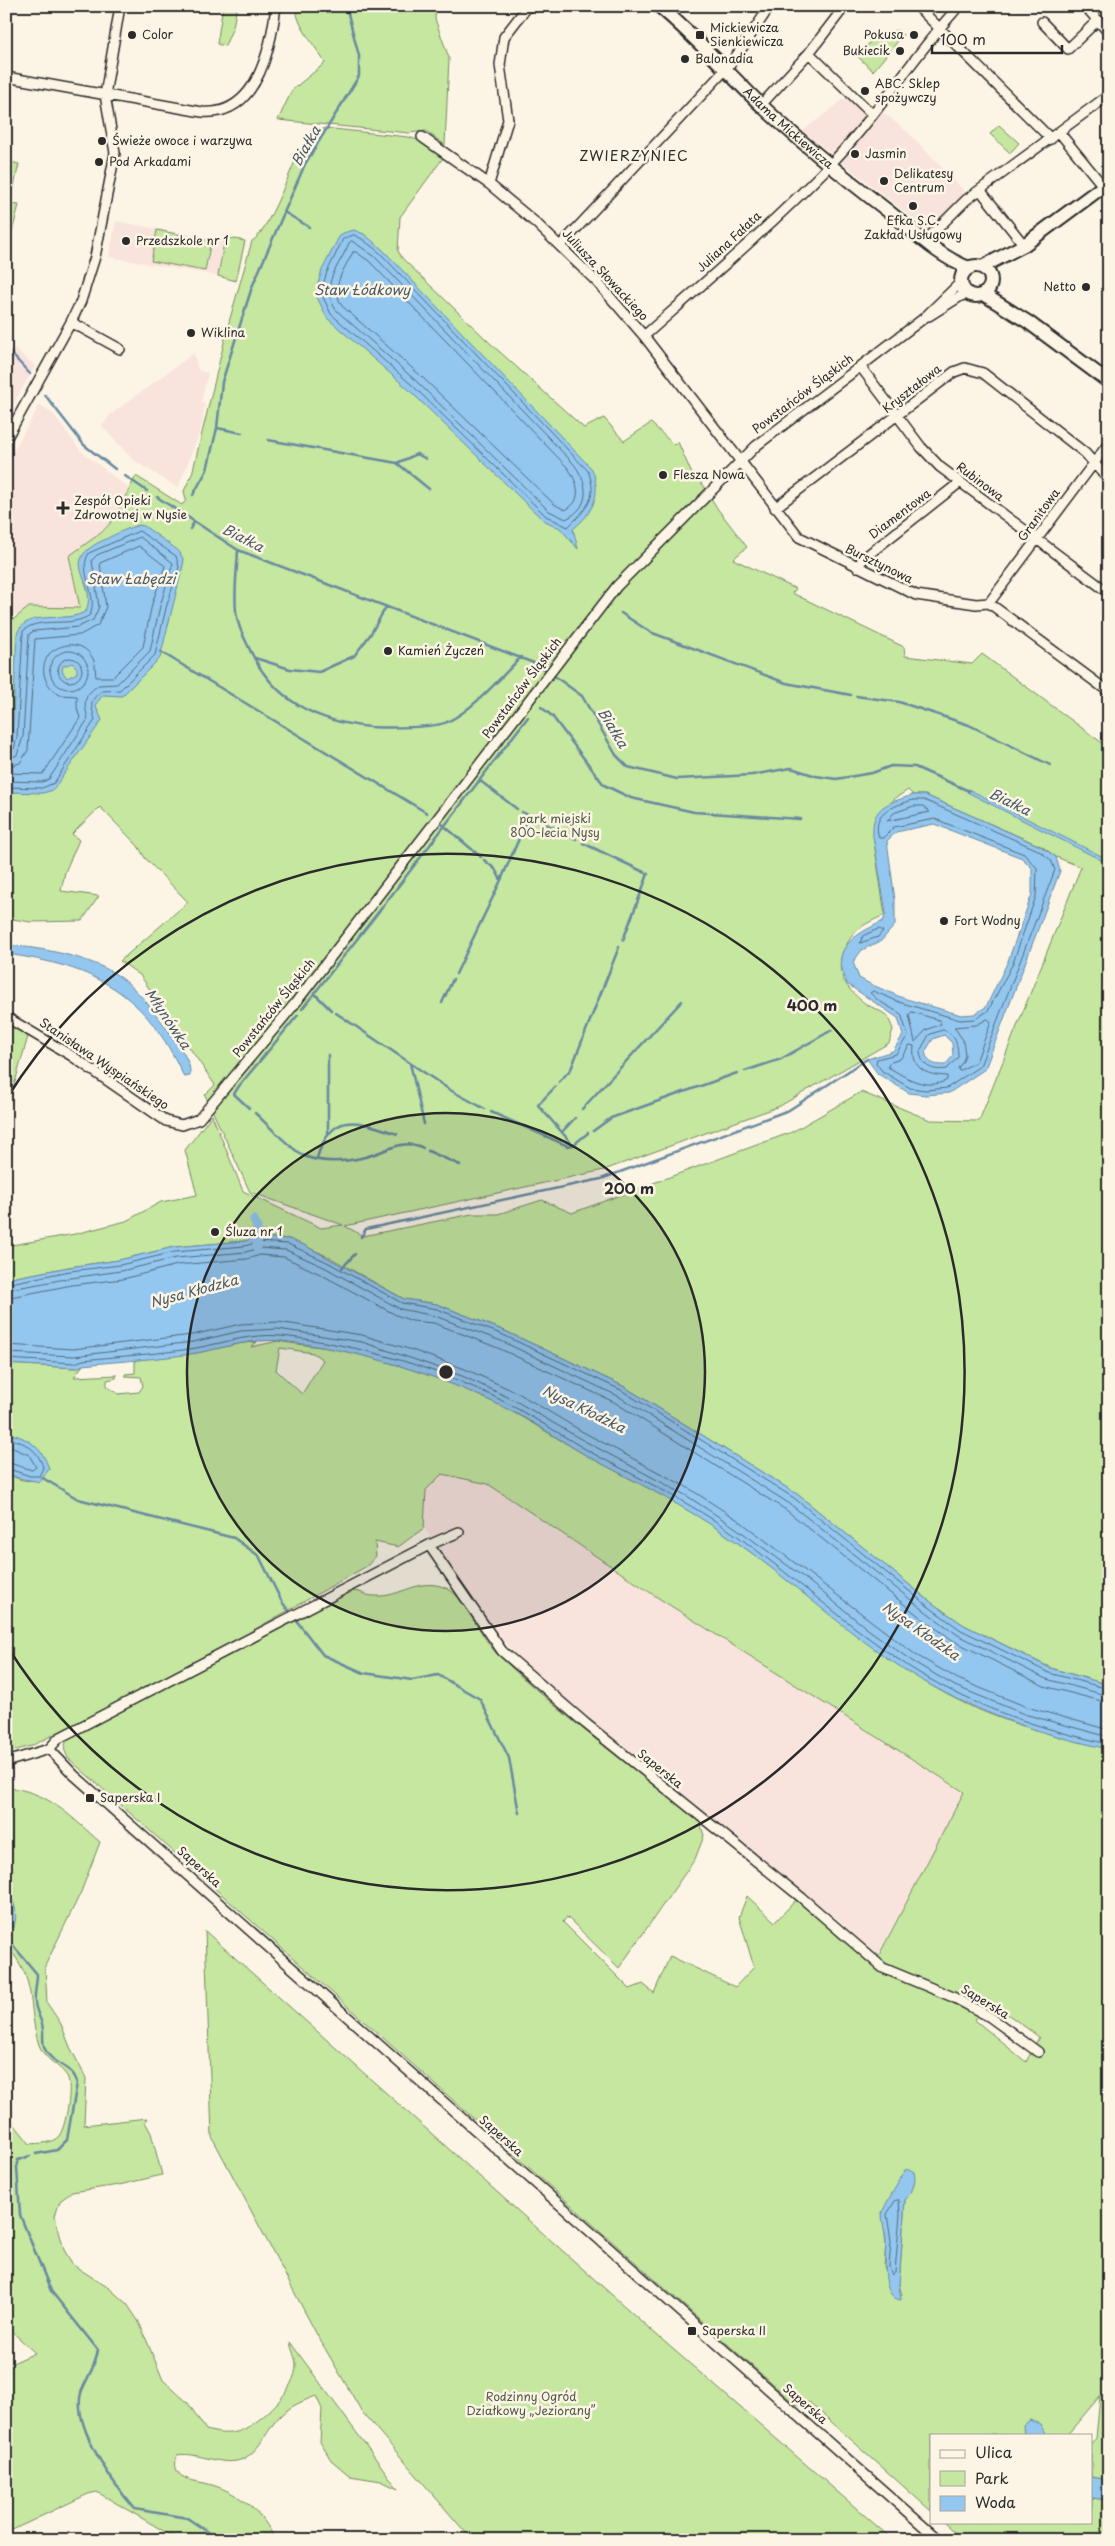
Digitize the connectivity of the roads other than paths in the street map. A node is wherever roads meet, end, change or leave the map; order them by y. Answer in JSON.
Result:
{"nodes":[{"id":1,"x":120,"y":6,"type":"edge"},
{"id":2,"x":276,"y":6,"type":"edge"},
{"id":3,"x":528,"y":6,"type":"edge"},
{"id":4,"x":659,"y":6,"type":"edge"},
{"id":5,"x":770,"y":6,"type":"edge"},
{"id":6,"x":845,"y":6,"type":"edge"},
{"id":7,"x":916,"y":6,"type":"edge"},
{"id":8,"x":959,"y":6,"type":"edge"},
{"id":9,"x":1085,"y":6,"type":"edge"},
{"id":10,"x":1098,"y":20,"type":"junction"},
{"id":11,"x":1042,"y":22,"type":"dead end"},
{"id":12,"x":938,"y":28,"type":"junction"},
{"id":13,"x":1109,"y":33,"type":"edge"},
{"id":14,"x":809,"y":53,"type":"junction"},
{"id":15,"x":726,"y":69,"type":"junction"},
{"id":16,"x":6,"y":76,"type":"edge"},
{"id":17,"x":105,"y":95,"type":"junction"},
{"id":18,"x":1109,"y":95,"type":"edge"},
{"id":19,"x":761,"y":105,"type":"junction"},
{"id":20,"x":872,"y":114,"type":"junction"},
{"id":21,"x":1059,"y":132,"type":"junction"},
{"id":22,"x":422,"y":137,"type":"dead end"},
{"id":23,"x":1051,"y":139,"type":"junction"},
{"id":24,"x":830,"y":165,"type":"junction"},
{"id":25,"x":489,"y":184,"type":"junction"},
{"id":26,"x":1106,"y":184,"type":"edge"},
{"id":27,"x":981,"y":191,"type":"junction"},
{"id":28,"x":925,"y":241,"type":"junction"},
{"id":29,"x":561,"y":245,"type":"junction"},
{"id":30,"x":1024,"y":245,"type":"junction"},
{"id":31,"x":982,"y":267,"type":"junction"},
{"id":32,"x":964,"y":276,"type":"junction"},
{"id":33,"x":991,"y":281,"type":"junction"},
{"id":34,"x":969,"y":294,"type":"junction"},
{"id":35,"x":983,"y":294,"type":"junction"},
{"id":36,"x":924,"y":318,"type":"junction"},
{"id":37,"x":71,"y":322,"type":"junction"},
{"id":38,"x":1028,"y":322,"type":"junction"},
{"id":39,"x":644,"y":336,"type":"junction"},
{"id":40,"x":120,"y":349,"type":"dead end"},
{"id":41,"x":860,"y":366,"type":"junction"},
{"id":42,"x":1109,"y":382,"type":"edge"},
{"id":43,"x":897,"y":417,"type":"junction"},
{"id":44,"x":6,"y":439,"type":"edge"},
{"id":45,"x":1109,"y":443,"type":"edge"},
{"id":46,"x":740,"y":462,"type":"junction"},
{"id":47,"x":1094,"y":462,"type":"junction"},
{"id":48,"x":1109,"y":480,"type":"edge"},
{"id":49,"x":959,"y":483,"type":"junction"},
{"id":50,"x":775,"y":508,"type":"junction"},
{"id":51,"x":1037,"y":540,"type":"junction"},
{"id":52,"x":857,"y":567,"type":"junction"},
{"id":53,"x":1109,"y":593,"type":"edge"},
{"id":54,"x":990,"y":602,"type":"junction"},
{"id":55,"x":1109,"y":692,"type":"edge"},
{"id":56,"x":6,"y":1017,"type":"edge"},
{"id":57,"x":190,"y":1124,"type":"joint"},
{"id":58,"x":459,"y":1532,"type":"dead end"},
{"id":59,"x":428,"y":1545,"type":"junction"},
{"id":60,"x":49,"y":1749,"type":"junction"},
{"id":61,"x":6,"y":1762,"type":"edge"},
{"id":62,"x":1038,"y":2052,"type":"dead end"},
{"id":63,"x":939,"y":2540,"type":"edge"}],
"edges":[{"from":1,"to":17,"type":"street"},
{"from":2,"to":17,"type":"street"},
{"from":3,"to":25,"type":"street"},
{"from":4,"to":15,"type":"street","name":"Adama Mickiewicza"},
{"from":5,"to":15,"type":"street"},
{"from":6,"to":14,"type":"street"},
{"from":7,"to":12,"type":"street"},
{"from":8,"to":12,"type":"street","name":"Juliana Fałata"},
{"from":9,"to":10,"type":"street"},
{"from":10,"to":11,"type":"street"},
{"from":10,"to":13,"type":"street"},
{"from":12,"to":20,"type":"street","name":"Juliana Fałata"},
{"from":12,"to":23,"type":"street"},
{"from":14,"to":19,"type":"street"},
{"from":14,"to":20,"type":"street"},
{"from":15,"to":19,"type":"street","name":"Adama Mickiewicza"},
{"from":15,"to":29,"type":"street"},
{"from":16,"to":17,"type":"street"},
{"from":17,"to":37,"type":"street"},
{"from":18,"to":21,"type":"street"},
{"from":19,"to":24,"type":"street","name":"Adama Mickiewicza"},
{"from":20,"to":24,"type":"street","name":"Juliana Fałata"},
{"from":21,"to":23,"type":"street"},
{"from":21,"to":26,"type":"street"},
{"from":22,"to":25,"type":"street","name":"Juliusza Słowackiego"},
{"from":23,"to":27,"type":"street"},
{"from":24,"to":28,"type":"street","name":"Adama Mickiewicza"},
{"from":24,"to":39,"type":"street","name":"Juliana Fałata"},
{"from":25,"to":29,"type":"street","name":"Juliusza Słowackiego"},
{"from":26,"to":30,"type":"street"},
{"from":27,"to":28,"type":"street"},
{"from":27,"to":30,"type":"street"},
{"from":28,"to":32,"type":"street","name":"Adama Mickiewicza"},
{"from":29,"to":39,"type":"street","name":"Juliusza Słowackiego"},
{"from":30,"to":31,"type":"street"},
{"from":30,"to":33,"type":"street"},
{"from":31,"to":32,"type":"street"},
{"from":31,"to":33,"type":"street"},
{"from":32,"to":34,"type":"street"},
{"from":32,"to":36,"type":"street","name":"Powstańców Śląskich"},
{"from":33,"to":35,"type":"street"},
{"from":33,"to":38,"type":"street"},
{"from":34,"to":35,"type":"street"},
{"from":34,"to":36,"type":"street","name":"Powstańców Śląskich"},
{"from":35,"to":38,"type":"street"},
{"from":36,"to":41,"type":"street","name":"Powstańców Śląskich"},
{"from":37,"to":40,"type":"street"},
{"from":37,"to":44,"type":"street"},
{"from":38,"to":42,"type":"street"},
{"from":39,"to":46,"type":"street","name":"Juliusza Słowackiego"},
{"from":41,"to":43,"type":"street","name":"Rubinowa"},
{"from":41,"to":46,"type":"street","name":"Powstańców Śląskich"},
{"from":43,"to":47,"type":"street","name":"Kryształowa"},
{"from":43,"to":49,"type":"street","name":"Rubinowa"},
{"from":43,"to":50,"type":"street","name":"Kryształowa"},
{"from":45,"to":47,"type":"street","name":"Granitowa"},
{"from":46,"to":50,"type":"street","name":"Bursztynowa"},
{"from":46,"to":57,"type":"street","name":"Powstańców Śląskich"},
{"from":47,"to":48,"type":"street","name":"Kryształowa"},
{"from":47,"to":51,"type":"street","name":"Granitowa"},
{"from":49,"to":51,"type":"street","name":"Rubinowa"},
{"from":49,"to":52,"type":"street","name":"Diamentowa"},
{"from":50,"to":52,"type":"street","name":"Bursztynowa"},
{"from":51,"to":53,"type":"street","name":"Rubinowa"},
{"from":51,"to":54,"type":"street","name":"Granitowa"},
{"from":52,"to":54,"type":"street","name":"Bursztynowa"},
{"from":54,"to":55,"type":"street"},
{"from":56,"to":57,"type":"street","name":"Stanisława Wyspiańskiego"},
{"from":58,"to":59,"type":"street"},
{"from":59,"to":60,"type":"street"},
{"from":59,"to":62,"type":"street","name":"Saperska"},
{"from":60,"to":61,"type":"street"},
{"from":60,"to":63,"type":"street","name":"Saperska"}]}
